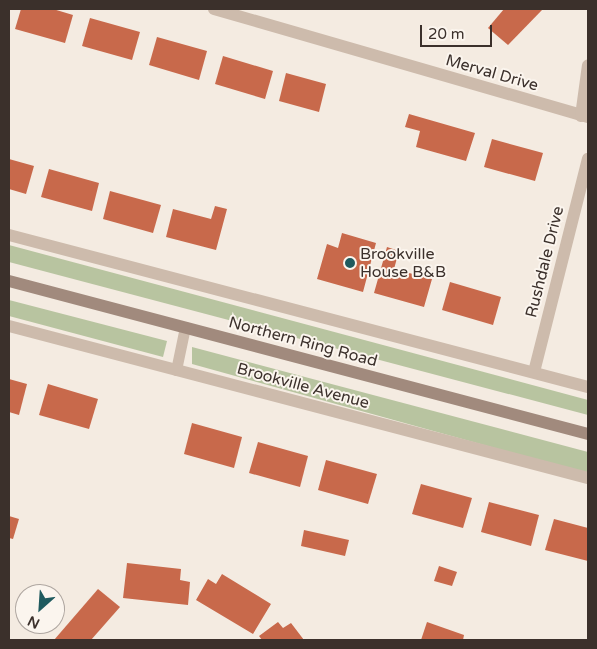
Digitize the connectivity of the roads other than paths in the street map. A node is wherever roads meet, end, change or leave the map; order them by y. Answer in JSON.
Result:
{"nodes":[{"id":1,"x":214,"y":9,"type":"edge"},
{"id":2,"x":246,"y":13,"type":"edge"},
{"id":3,"x":588,"y":65,"type":"edge"},
{"id":4,"x":584,"y":116,"type":"edge"},
{"id":5,"x":588,"y":159,"type":"edge"},
{"id":6,"x":9,"y":235,"type":"edge"},
{"id":7,"x":9,"y":282,"type":"edge"},
{"id":8,"x":9,"y":326,"type":"edge"},
{"id":9,"x":185,"y":327,"type":"junction"},
{"id":10,"x":176,"y":370,"type":"junction"},
{"id":11,"x":534,"y":372,"type":"junction"},
{"id":12,"x":588,"y":387,"type":"edge"},
{"id":13,"x":588,"y":434,"type":"edge"},
{"id":14,"x":588,"y":478,"type":"edge"}],
"edges":[{"from":1,"to":2,"type":"street","name":"Merval Drive"},
{"from":2,"to":4,"type":"street","name":"Merval Drive"},
{"from":3,"to":4,"type":"street"},
{"from":5,"to":11,"type":"street","name":"Rushdale Drive"},
{"from":6,"to":11,"type":"street"},
{"from":7,"to":9,"type":"main road","name":"Northern Ring Road"},
{"from":8,"to":10,"type":"street","name":"Brookville Avenue"},
{"from":9,"to":10,"type":"lane"},
{"from":9,"to":13,"type":"main road","name":"Northern Ring Road"},
{"from":10,"to":14,"type":"street","name":"Brookville Avenue"},
{"from":11,"to":12,"type":"street"}]}
